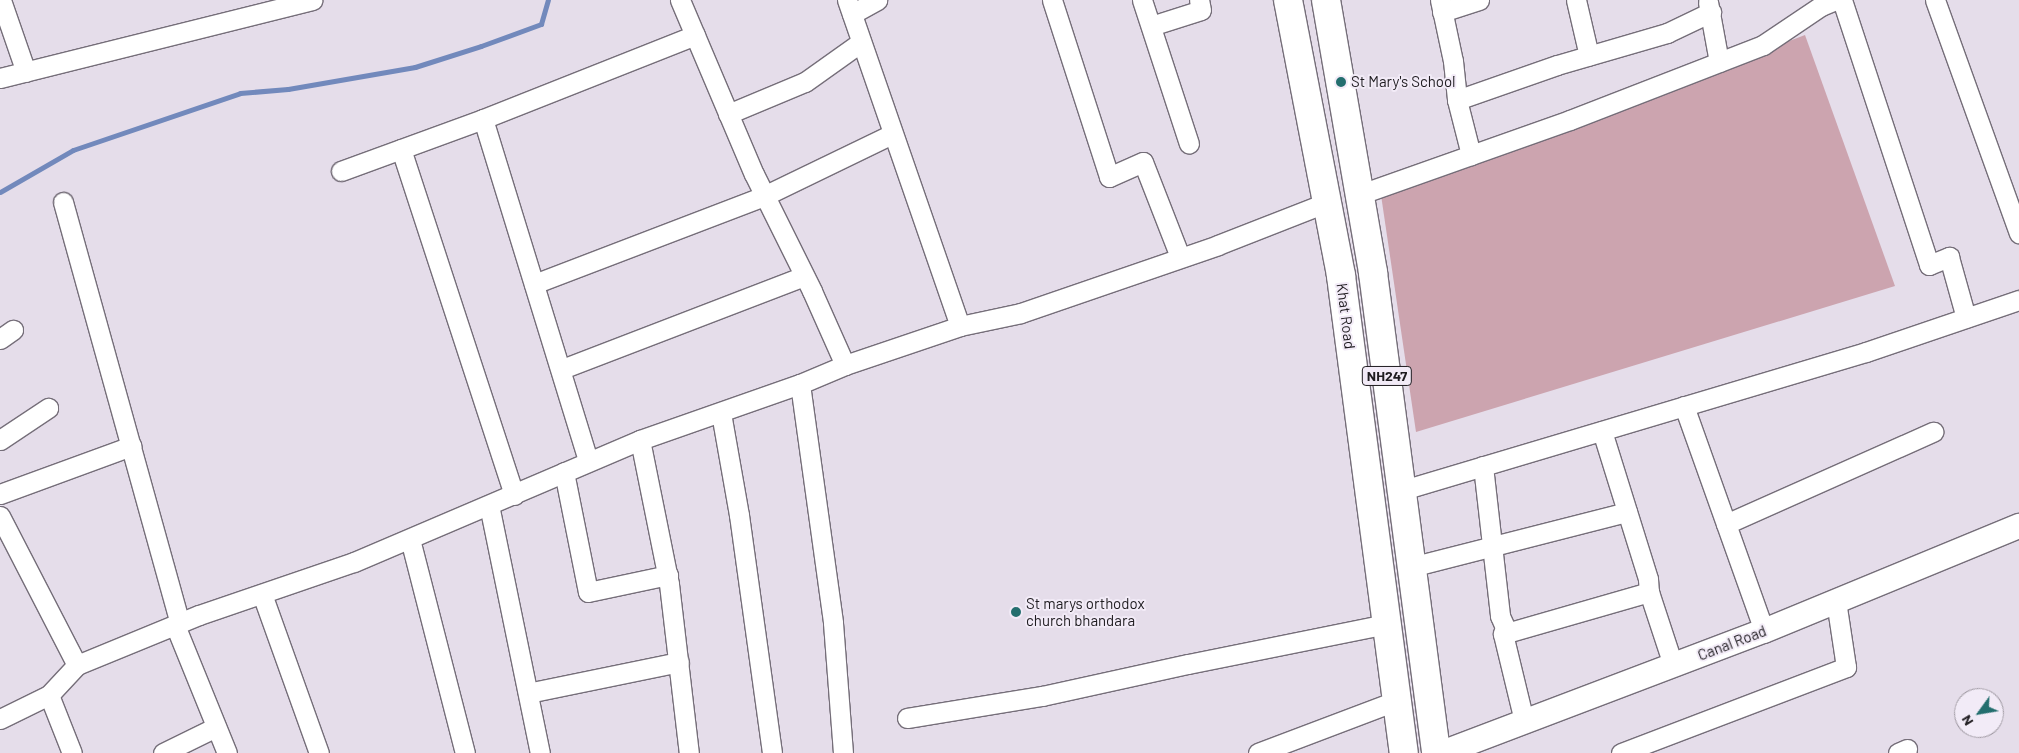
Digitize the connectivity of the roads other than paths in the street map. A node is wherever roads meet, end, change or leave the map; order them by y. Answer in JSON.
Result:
{"nodes":[{"id":1,"x":1,"y":0,"type":"edge"},
{"id":2,"x":312,"y":0,"type":"edge"},
{"id":3,"x":680,"y":0,"type":"edge"},
{"id":4,"x":877,"y":0,"type":"edge"},
{"id":5,"x":1052,"y":0,"type":"edge"},
{"id":6,"x":1142,"y":0,"type":"edge"},
{"id":7,"x":1199,"y":0,"type":"edge"},
{"id":8,"x":1288,"y":0,"type":"edge"},
{"id":9,"x":1326,"y":0,"type":"edge"},
{"id":10,"x":1479,"y":0,"type":"edge"},
{"id":11,"x":1576,"y":0,"type":"edge"},
{"id":12,"x":1842,"y":0,"type":"edge"},
{"id":13,"x":1934,"y":0,"type":"edge"},
{"id":14,"x":1825,"y":2,"type":"edge"},
{"id":15,"x":1441,"y":6,"type":"edge"},
{"id":16,"x":1709,"y":6,"type":"edge"},
{"id":17,"x":849,"y":7,"type":"edge"},
{"id":18,"x":1151,"y":26,"type":"junction"},
{"id":19,"x":695,"y":35,"type":"junction"},
{"id":20,"x":861,"y":42,"type":"junction"},
{"id":21,"x":1589,"y":56,"type":"junction"},
{"id":22,"x":1719,"y":62,"type":"junction"},
{"id":23,"x":26,"y":72,"type":"junction"},
{"id":24,"x":0,"y":78,"type":"edge"},
{"id":25,"x":1457,"y":100,"type":"junction"},
{"id":26,"x":728,"y":114,"type":"junction"},
{"id":27,"x":483,"y":120,"type":"junction"},
{"id":28,"x":892,"y":134,"type":"junction"},
{"id":29,"x":1189,"y":144,"type":"dead end"},
{"id":30,"x":401,"y":149,"type":"junction"},
{"id":31,"x":1471,"y":155,"type":"junction"},
{"id":32,"x":341,"y":171,"type":"dead end"},
{"id":33,"x":1361,"y":194,"type":"junction"},
{"id":34,"x":764,"y":196,"type":"junction"},
{"id":35,"x":64,"y":202,"type":"dead end"},
{"id":36,"x":1328,"y":202,"type":"junction"},
{"id":37,"x":2019,"y":233,"type":"edge"},
{"id":38,"x":1180,"y":258,"type":"junction"},
{"id":39,"x":804,"y":276,"type":"junction"},
{"id":40,"x":534,"y":284,"type":"junction"},
{"id":41,"x":2019,"y":300,"type":"edge"},
{"id":42,"x":1966,"y":318,"type":"junction"},
{"id":43,"x":960,"y":326,"type":"junction"},
{"id":44,"x":845,"y":365,"type":"junction"},
{"id":45,"x":562,"y":369,"type":"junction"},
{"id":46,"x":800,"y":384,"type":"junction"},
{"id":47,"x":1684,"y":406,"type":"junction"},
{"id":48,"x":48,"y":408,"type":"dead end"},
{"id":49,"x":720,"y":413,"type":"junction"},
{"id":50,"x":1602,"y":430,"type":"junction"},
{"id":51,"x":1933,"y":432,"type":"dead end"},
{"id":52,"x":0,"y":440,"type":"edge"},
{"id":53,"x":640,"y":440,"type":"junction"},
{"id":54,"x":131,"y":446,"type":"junction"},
{"id":55,"x":588,"y":461,"type":"junction"},
{"id":56,"x":1483,"y":466,"type":"junction"},
{"id":57,"x":564,"y":472,"type":"junction"},
{"id":58,"x":1403,"y":490,"type":"junction"},
{"id":59,"x":0,"y":494,"type":"edge"},
{"id":60,"x":514,"y":495,"type":"junction"},
{"id":61,"x":489,"y":505,"type":"junction"},
{"id":62,"x":1627,"y":512,"type":"junction"},
{"id":63,"x":0,"y":517,"type":"edge"},
{"id":64,"x":1726,"y":524,"type":"junction"},
{"id":65,"x":2019,"y":526,"type":"edge"},
{"id":66,"x":410,"y":538,"type":"junction"},
{"id":67,"x":1490,"y":546,"type":"junction"},
{"id":68,"x":1411,"y":567,"type":"junction"},
{"id":69,"x":668,"y":576,"type":"junction"},
{"id":70,"x":1649,"y":592,"type":"junction"},
{"id":71,"x":262,"y":594,"type":"junction"},
{"id":72,"x":1836,"y":601,"type":"junction"},
{"id":73,"x":177,"y":624,"type":"junction"},
{"id":74,"x":1387,"y":624,"type":"junction"},
{"id":75,"x":1764,"y":631,"type":"junction"},
{"id":76,"x":1503,"y":634,"type":"junction"},
{"id":77,"x":678,"y":662,"type":"junction"},
{"id":78,"x":1673,"y":664,"type":"junction"},
{"id":79,"x":77,"y":666,"type":"junction"},
{"id":80,"x":528,"y":693,"type":"junction"},
{"id":81,"x":49,"y":696,"type":"junction"},
{"id":82,"x":1398,"y":700,"type":"junction"},
{"id":83,"x":907,"y":718,"type":"dead end"},
{"id":84,"x":0,"y":719,"type":"edge"},
{"id":85,"x":1524,"y":721,"type":"junction"},
{"id":86,"x":216,"y":727,"type":"junction"},
{"id":87,"x":72,"y":753,"type":"edge"},
{"id":88,"x":163,"y":753,"type":"edge"},
{"id":89,"x":227,"y":753,"type":"edge"},
{"id":90,"x":319,"y":753,"type":"edge"},
{"id":91,"x":465,"y":753,"type":"edge"},
{"id":92,"x":540,"y":753,"type":"edge"},
{"id":93,"x":689,"y":753,"type":"edge"},
{"id":94,"x":772,"y":753,"type":"edge"},
{"id":95,"x":843,"y":753,"type":"edge"},
{"id":96,"x":1258,"y":753,"type":"edge"},
{"id":97,"x":1404,"y":753,"type":"edge"},
{"id":98,"x":1436,"y":753,"type":"edge"},
{"id":99,"x":1442,"y":753,"type":"edge"},
{"id":100,"x":1622,"y":753,"type":"edge"}],
"edges":[{"from":1,"to":23,"type":"street"},
{"from":2,"to":23,"type":"street"},
{"from":3,"to":19,"type":"street"},
{"from":4,"to":17,"type":"street"},
{"from":5,"to":38,"type":"street"},
{"from":6,"to":18,"type":"street"},
{"from":7,"to":18,"type":"street"},
{"from":8,"to":36,"type":"highway","name":"Khat Road","number":"NH247"},
{"from":9,"to":33,"type":"highway","number":"NH247"},
{"from":10,"to":15,"type":"street"},
{"from":11,"to":21,"type":"street"},
{"from":12,"to":42,"type":"street"},
{"from":13,"to":37,"type":"street"},
{"from":14,"to":22,"type":"street"},
{"from":15,"to":25,"type":"street"},
{"from":16,"to":21,"type":"street"},
{"from":16,"to":22,"type":"street"},
{"from":17,"to":20,"type":"street"},
{"from":18,"to":29,"type":"street"},
{"from":19,"to":26,"type":"street"},
{"from":19,"to":27,"type":"street"},
{"from":20,"to":26,"type":"street"},
{"from":20,"to":28,"type":"street"},
{"from":21,"to":25,"type":"street"},
{"from":22,"to":31,"type":"street"},
{"from":23,"to":24,"type":"street"},
{"from":25,"to":31,"type":"street"},
{"from":26,"to":34,"type":"street"},
{"from":27,"to":30,"type":"street"},
{"from":27,"to":40,"type":"street"},
{"from":28,"to":34,"type":"street"},
{"from":28,"to":43,"type":"street"},
{"from":30,"to":32,"type":"street"},
{"from":30,"to":60,"type":"street"},
{"from":31,"to":33,"type":"street"},
{"from":33,"to":36,"type":"highway"},
{"from":33,"to":58,"type":"highway","number":"NH247"},
{"from":34,"to":39,"type":"street"},
{"from":34,"to":40,"type":"street"},
{"from":35,"to":54,"type":"street"},
{"from":36,"to":38,"type":"street"},
{"from":36,"to":74,"type":"highway","name":"Khat Road","number":"NH247"},
{"from":38,"to":43,"type":"street"},
{"from":39,"to":44,"type":"street"},
{"from":39,"to":45,"type":"street"},
{"from":40,"to":45,"type":"street"},
{"from":41,"to":42,"type":"street"},
{"from":42,"to":47,"type":"street"},
{"from":43,"to":44,"type":"street"},
{"from":44,"to":46,"type":"street"},
{"from":45,"to":55,"type":"street"},
{"from":46,"to":49,"type":"street"},
{"from":46,"to":95,"type":"street"},
{"from":47,"to":50,"type":"street"},
{"from":47,"to":64,"type":"street"},
{"from":48,"to":52,"type":"street"},
{"from":49,"to":53,"type":"street"},
{"from":49,"to":94,"type":"street"},
{"from":50,"to":56,"type":"street"},
{"from":50,"to":62,"type":"street"},
{"from":51,"to":64,"type":"street"},
{"from":53,"to":55,"type":"street"},
{"from":53,"to":69,"type":"street"},
{"from":54,"to":59,"type":"street"},
{"from":54,"to":73,"type":"street"},
{"from":55,"to":57,"type":"street"},
{"from":56,"to":58,"type":"street"},
{"from":56,"to":67,"type":"street"},
{"from":57,"to":60,"type":"street"},
{"from":57,"to":69,"type":"street"},
{"from":58,"to":68,"type":"highway","number":"NH247"},
{"from":60,"to":61,"type":"street"},
{"from":61,"to":66,"type":"street"},
{"from":61,"to":80,"type":"street"},
{"from":62,"to":67,"type":"street"},
{"from":62,"to":70,"type":"street"},
{"from":63,"to":79,"type":"street"},
{"from":64,"to":75,"type":"street"},
{"from":65,"to":72,"type":"street","name":"Canal Road"},
{"from":66,"to":71,"type":"street"},
{"from":66,"to":91,"type":"street"},
{"from":67,"to":68,"type":"street"},
{"from":67,"to":76,"type":"street"},
{"from":68,"to":98,"type":"highway","number":"NH247"},
{"from":69,"to":77,"type":"street"},
{"from":70,"to":76,"type":"street"},
{"from":70,"to":78,"type":"street"},
{"from":71,"to":73,"type":"street"},
{"from":71,"to":90,"type":"street"},
{"from":72,"to":75,"type":"street","name":"Canal Road"},
{"from":72,"to":100,"type":"street"},
{"from":73,"to":79,"type":"street"},
{"from":73,"to":86,"type":"street"},
{"from":74,"to":82,"type":"highway","name":"Khat Road","number":"NH247"},
{"from":74,"to":83,"type":"street"},
{"from":75,"to":78,"type":"street","name":"Canal Road"},
{"from":76,"to":85,"type":"street"},
{"from":77,"to":80,"type":"street"},
{"from":77,"to":93,"type":"street"},
{"from":78,"to":85,"type":"street","name":"Canal Road"},
{"from":79,"to":81,"type":"street"},
{"from":80,"to":92,"type":"street"},
{"from":81,"to":84,"type":"street"},
{"from":81,"to":87,"type":"street"},
{"from":82,"to":96,"type":"street"},
{"from":82,"to":97,"type":"highway","name":"Khat Road","number":"NH247"},
{"from":85,"to":99,"type":"street","name":"Canal Road"},
{"from":86,"to":88,"type":"street"},
{"from":86,"to":89,"type":"street"}]}
